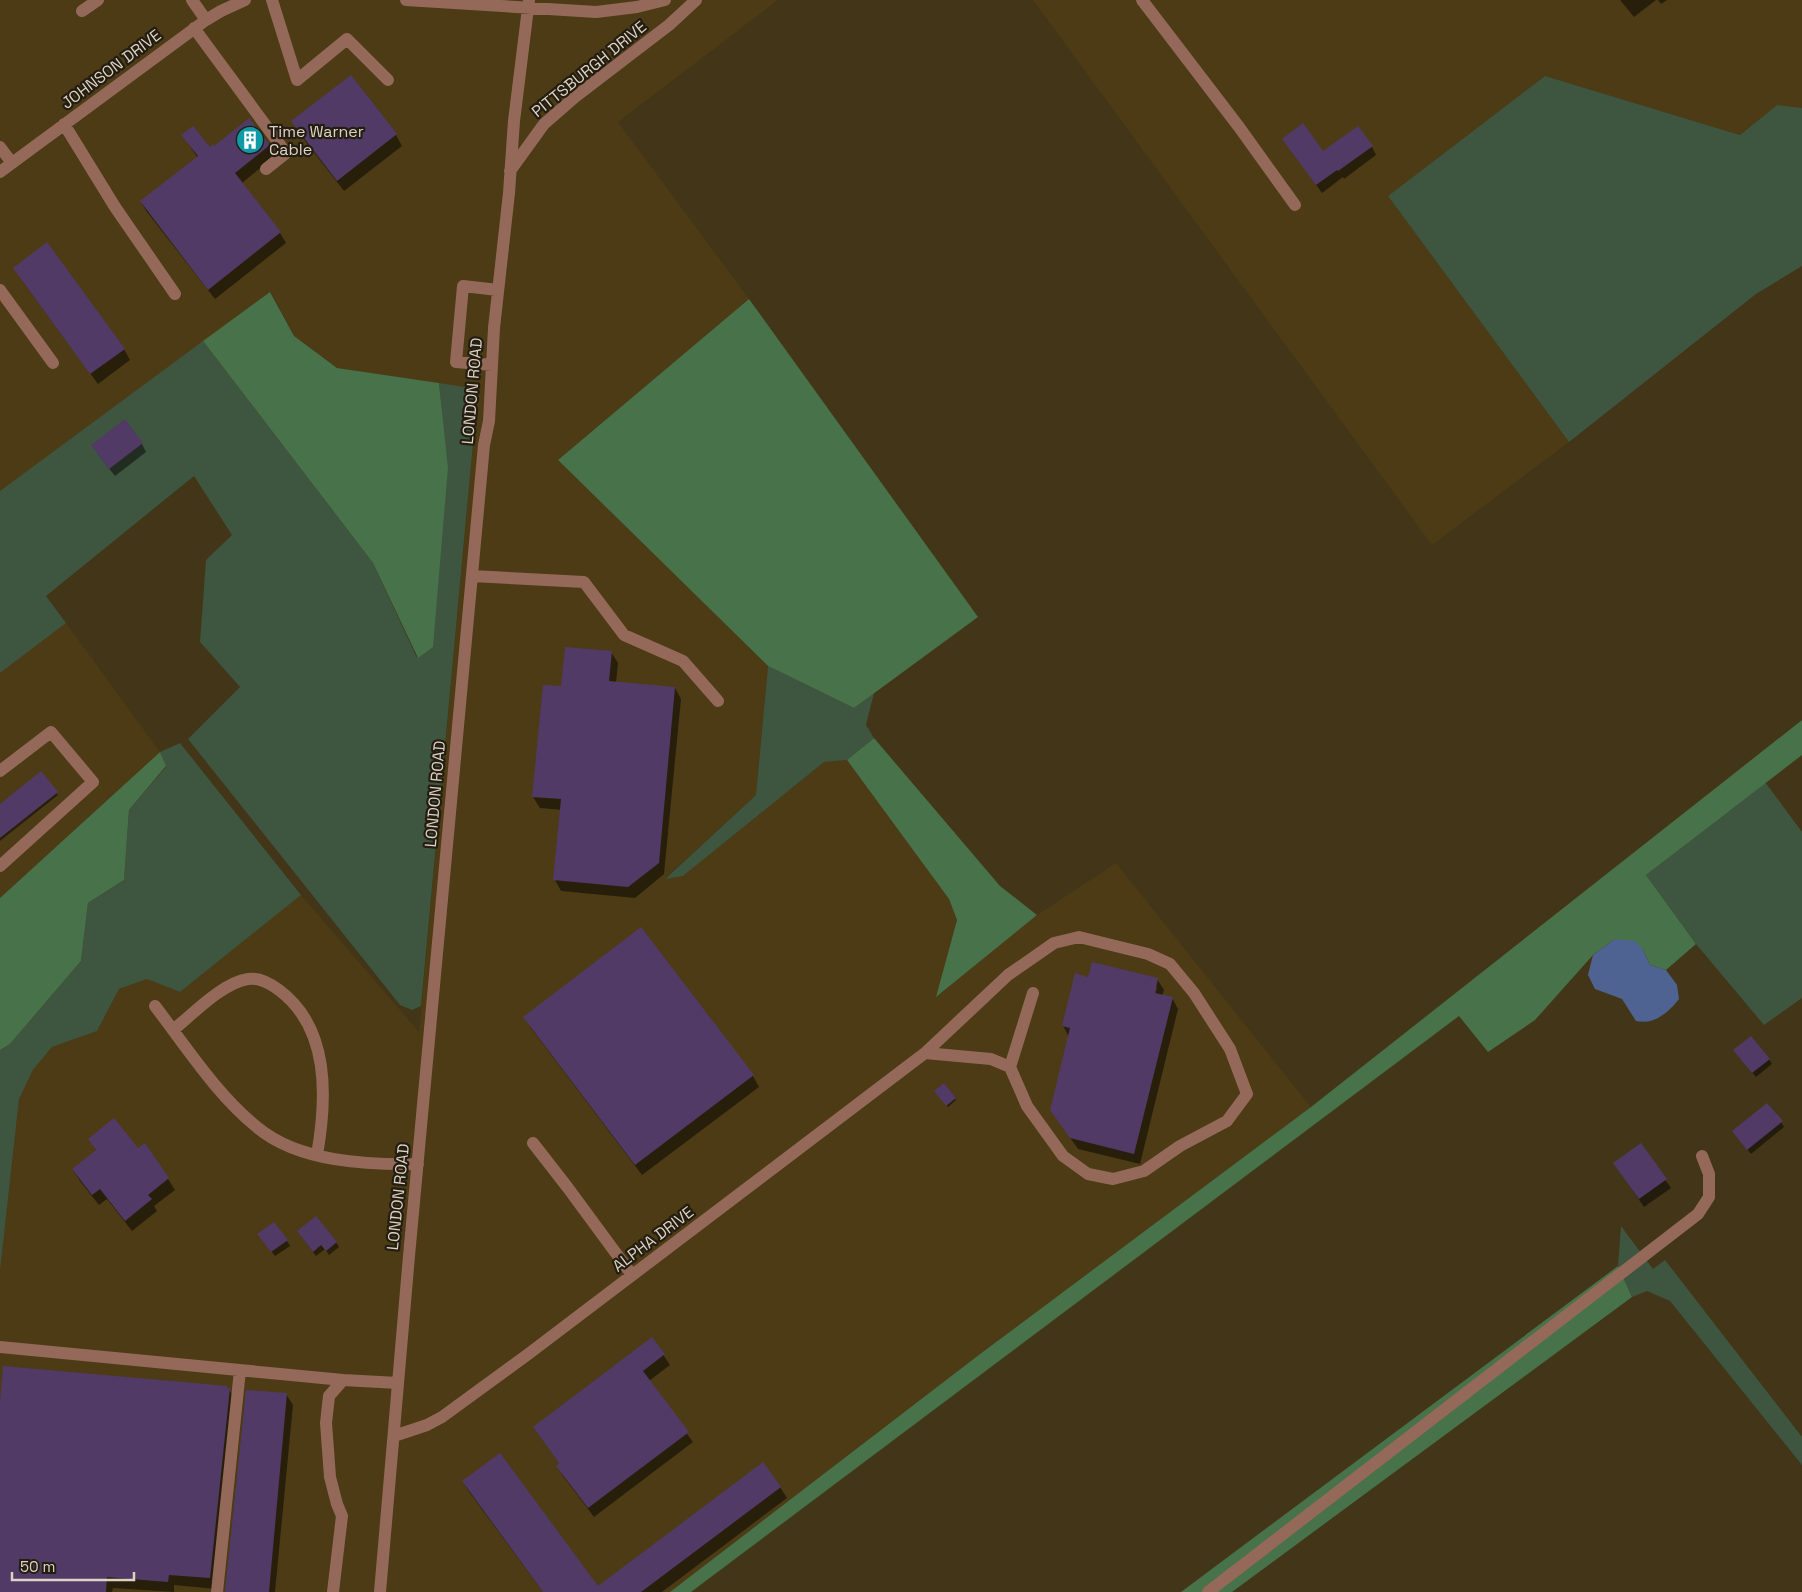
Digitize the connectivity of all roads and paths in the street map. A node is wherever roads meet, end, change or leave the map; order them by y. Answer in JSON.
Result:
{"nodes":[{"id":1,"x":98,"y":0,"type":"edge"},
{"id":2,"x":192,"y":0,"type":"edge"},
{"id":3,"x":245,"y":0,"type":"edge"},
{"id":4,"x":272,"y":0,"type":"edge"},
{"id":5,"x":406,"y":0,"type":"edge"},
{"id":6,"x":665,"y":0,"type":"edge"},
{"id":7,"x":696,"y":0,"type":"edge"},
{"id":8,"x":1142,"y":0,"type":"edge"},
{"id":9,"x":421,"y":1,"type":"edge"},
{"id":10,"x":528,"y":4,"type":"edge"},
{"id":11,"x":82,"y":12,"type":"dead end"},
{"id":12,"x":206,"y":20,"type":"junction"},
{"id":13,"x":194,"y":28,"type":"junction"},
{"id":14,"x":388,"y":80,"type":"dead end"},
{"id":15,"x":64,"y":124,"type":"junction"},
{"id":16,"x":0,"y":147,"type":"edge"},
{"id":17,"x":12,"y":163,"type":"junction"},
{"id":18,"x":266,"y":169,"type":"dead end"},
{"id":19,"x":510,"y":171,"type":"junction"},
{"id":20,"x":0,"y":172,"type":"edge"},
{"id":21,"x":1295,"y":205,"type":"dead end"},
{"id":22,"x":0,"y":290,"type":"edge"},
{"id":23,"x":498,"y":290,"type":"junction"},
{"id":24,"x":175,"y":294,"type":"dead end"},
{"id":25,"x":54,"y":363,"type":"dead end"},
{"id":26,"x":492,"y":365,"type":"junction"},
{"id":27,"x":472,"y":576,"type":"junction"},
{"id":28,"x":718,"y":701,"type":"dead end"},
{"id":29,"x":0,"y":770,"type":"edge"},
{"id":30,"x":0,"y":866,"type":"edge"},
{"id":31,"x":1033,"y":993,"type":"dead end"},
{"id":32,"x":155,"y":1006,"type":"dead end"},
{"id":33,"x":173,"y":1030,"type":"junction"},
{"id":34,"x":924,"y":1053,"type":"junction"},
{"id":35,"x":1010,"y":1067,"type":"junction"},
{"id":36,"x":533,"y":1143,"type":"dead end"},
{"id":37,"x":317,"y":1154,"type":"junction"},
{"id":38,"x":1702,"y":1156,"type":"dead end"},
{"id":39,"x":418,"y":1164,"type":"junction"},
{"id":40,"x":632,"y":1275,"type":"junction"},
{"id":41,"x":0,"y":1346,"type":"edge"},
{"id":42,"x":240,"y":1370,"type":"junction"},
{"id":43,"x":343,"y":1380,"type":"junction"},
{"id":44,"x":398,"y":1383,"type":"junction"},
{"id":45,"x":394,"y":1436,"type":"junction"},
{"id":46,"x":217,"y":1592,"type":"edge"},
{"id":47,"x":333,"y":1592,"type":"edge"},
{"id":48,"x":380,"y":1592,"type":"edge"},
{"id":49,"x":1208,"y":1592,"type":"edge"}],
"edges":[{"from":1,"to":11,"type":"street"},
{"from":2,"to":12,"type":"street"},
{"from":3,"to":12,"type":"street","name":"JOHNSON DRIVE"},
{"from":4,"to":14,"type":"street"},
{"from":5,"to":9,"type":"street"},
{"from":6,"to":10,"type":"street","name":"PITTSBURGH DRIVE"},
{"from":7,"to":19,"type":"street","name":"PITTSBURGH DRIVE"},
{"from":8,"to":21,"type":"street"},
{"from":9,"to":10,"type":"street"},
{"from":10,"to":19,"type":"street","name":"LONDON ROAD"},
{"from":12,"to":13,"type":"street","name":"JOHNSON DRIVE"},
{"from":13,"to":15,"type":"street","name":"JOHNSON DRIVE"},
{"from":13,"to":18,"type":"street"},
{"from":15,"to":17,"type":"street","name":"JOHNSON DRIVE"},
{"from":15,"to":24,"type":"street"},
{"from":16,"to":17,"type":"street"},
{"from":17,"to":20,"type":"street","name":"JOHNSON DRIVE"},
{"from":19,"to":23,"type":"street","name":"LONDON ROAD"},
{"from":22,"to":25,"type":"street"},
{"from":23,"to":26,"type":"street","name":"LONDON ROAD"},
{"from":23,"to":26,"type":"street"},
{"from":26,"to":27,"type":"street","name":"LONDON ROAD"},
{"from":27,"to":28,"type":"street"},
{"from":27,"to":39,"type":"street","name":"LONDON ROAD"},
{"from":29,"to":30,"type":"street"},
{"from":31,"to":35,"type":"street"},
{"from":32,"to":33,"type":"street"},
{"from":33,"to":37,"type":"street"},
{"from":33,"to":37,"type":"street"},
{"from":34,"to":35,"type":"street"},
{"from":34,"to":35,"type":"street","name":"ALPHA DRIVE"},
{"from":34,"to":40,"type":"street","name":"ALPHA DRIVE"},
{"from":36,"to":40,"type":"street"},
{"from":37,"to":39,"type":"street"},
{"from":38,"to":49,"type":"street"},
{"from":39,"to":44,"type":"street","name":"LONDON ROAD"},
{"from":40,"to":45,"type":"street","name":"ALPHA DRIVE"},
{"from":41,"to":42,"type":"street"},
{"from":42,"to":43,"type":"street"},
{"from":42,"to":46,"type":"street"},
{"from":43,"to":44,"type":"street"},
{"from":43,"to":47,"type":"street"},
{"from":44,"to":45,"type":"street","name":"LONDON ROAD"},
{"from":45,"to":48,"type":"street","name":"LONDON ROAD"}]}
